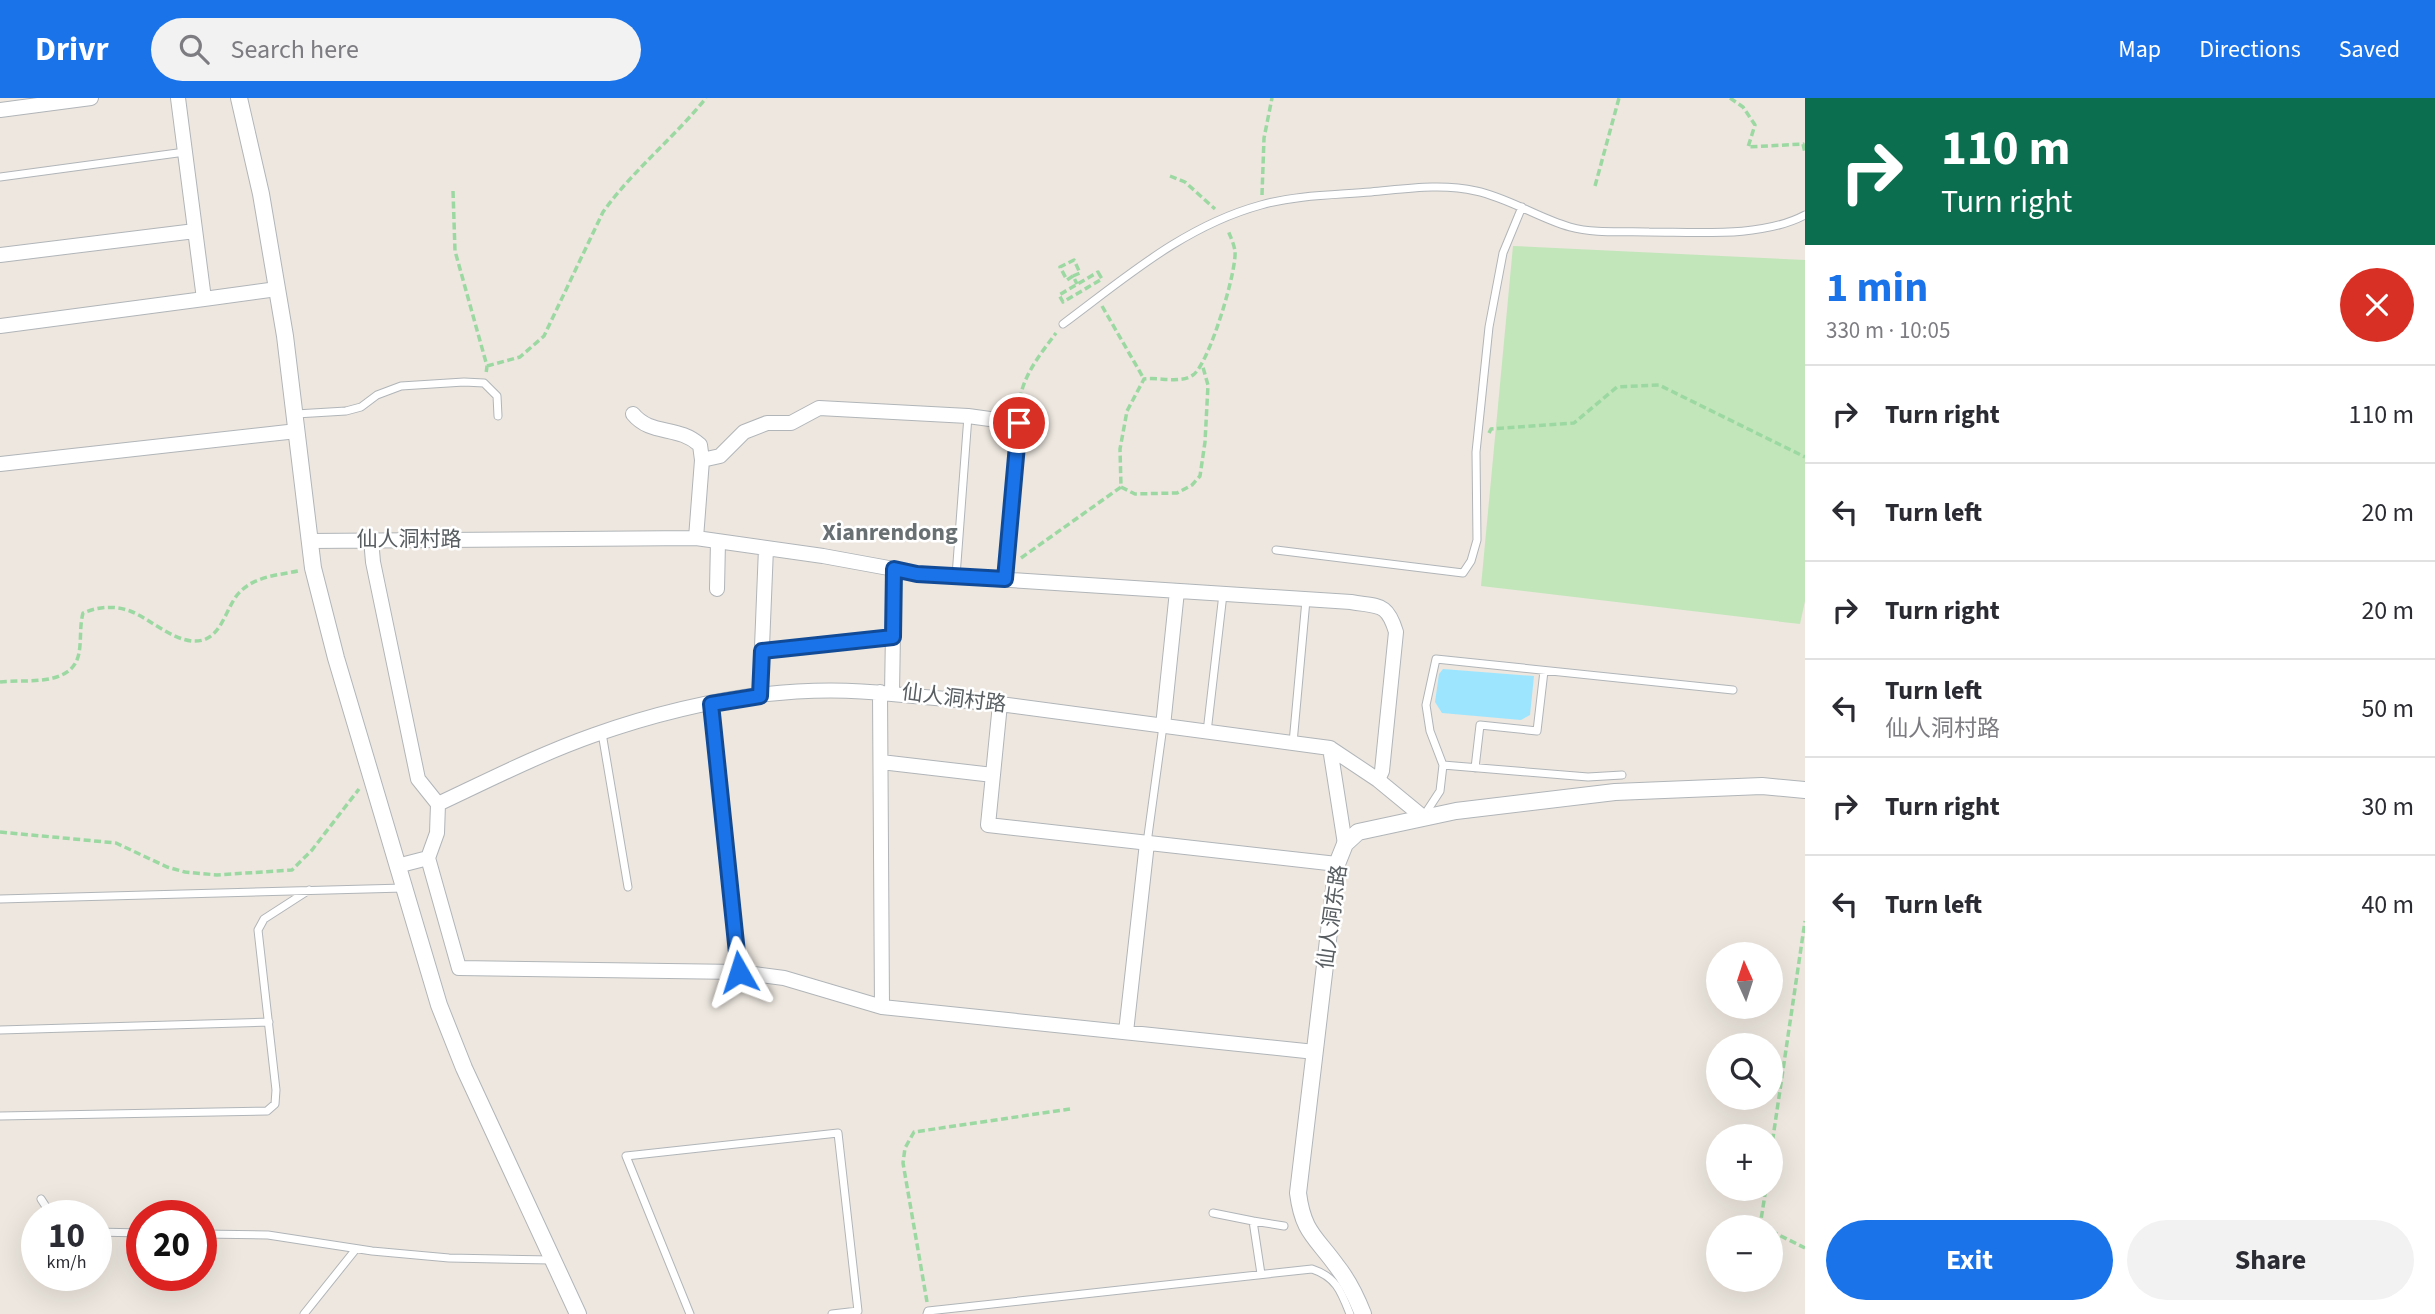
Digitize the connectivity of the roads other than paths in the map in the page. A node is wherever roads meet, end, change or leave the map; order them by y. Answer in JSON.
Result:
{"nodes":[{"id":1,"x":91,"y":98,"type":"edge"},
{"id":2,"x":178,"y":98,"type":"edge"},
{"id":3,"x":239,"y":98,"type":"edge"},
{"id":4,"x":0,"y":110,"type":"edge"},
{"id":5,"x":185,"y":152,"type":"junction"},
{"id":6,"x":0,"y":177,"type":"edge"},
{"id":7,"x":1522,"y":207,"type":"junction"},
{"id":8,"x":1805,"y":215,"type":"edge"},
{"id":9,"x":195,"y":231,"type":"junction"},
{"id":10,"x":0,"y":255,"type":"edge"},
{"id":11,"x":277,"y":289,"type":"junction"},
{"id":12,"x":204,"y":299,"type":"junction"},
{"id":13,"x":1063,"y":324,"type":"road end"},
{"id":14,"x":0,"y":326,"type":"edge"},
{"id":15,"x":295,"y":414,"type":"junction"},
{"id":16,"x":634,"y":414,"type":"dead end"},
{"id":17,"x":498,"y":416,"type":"dead end"},
{"id":18,"x":968,"y":416,"type":"junction"},
{"id":19,"x":297,"y":431,"type":"junction"},
{"id":20,"x":702,"y":460,"type":"junction"},
{"id":21,"x":0,"y":464,"type":"edge"},
{"id":22,"x":696,"y":538,"type":"junction"},
{"id":23,"x":371,"y":539,"type":"junction"},
{"id":24,"x":309,"y":541,"type":"junction"},
{"id":25,"x":718,"y":541,"type":"junction"},
{"id":26,"x":766,"y":548,"type":"junction"},
{"id":27,"x":1276,"y":550,"type":"dead end"},
{"id":28,"x":894,"y":569,"type":"junction"},
{"id":29,"x":1005,"y":572,"type":"junction"},
{"id":30,"x":956,"y":576,"type":"junction"},
{"id":31,"x":717,"y":589,"type":"dead end"},
{"id":32,"x":1177,"y":591,"type":"junction"},
{"id":33,"x":1223,"y":594,"type":"junction"},
{"id":34,"x":1307,"y":599,"type":"junction"},
{"id":35,"x":893,"y":637,"type":"junction"},
{"id":36,"x":762,"y":651,"type":"junction"},
{"id":37,"x":1544,"y":671,"type":"junction"},
{"id":38,"x":1733,"y":690,"type":"dead end"},
{"id":39,"x":886,"y":693,"type":"junction"},
{"id":40,"x":760,"y":696,"type":"junction"},
{"id":41,"x":711,"y":704,"type":"junction"},
{"id":42,"x":1000,"y":704,"type":"junction"},
{"id":43,"x":1163,"y":726,"type":"junction"},
{"id":44,"x":1207,"y":732,"type":"junction"},
{"id":45,"x":602,"y":733,"type":"junction"},
{"id":46,"x":1293,"y":743,"type":"junction"},
{"id":47,"x":1330,"y":748,"type":"junction"},
{"id":48,"x":881,"y":762,"type":"junction"},
{"id":49,"x":1443,"y":765,"type":"junction"},
{"id":50,"x":1475,"y":768,"type":"junction"},
{"id":51,"x":993,"y":775,"type":"junction"},
{"id":52,"x":1622,"y":775,"type":"dead end"},
{"id":53,"x":1378,"y":780,"type":"junction"},
{"id":54,"x":1805,"y":790,"type":"edge"},
{"id":55,"x":438,"y":804,"type":"junction"},
{"id":56,"x":1423,"y":817,"type":"junction"},
{"id":57,"x":1147,"y":843,"type":"junction"},
{"id":58,"x":1345,"y":844,"type":"junction"},
{"id":59,"x":428,"y":858,"type":"junction"},
{"id":60,"x":1337,"y":864,"type":"junction"},
{"id":61,"x":397,"y":866,"type":"junction"},
{"id":62,"x":628,"y":887,"type":"dead end"},
{"id":63,"x":404,"y":888,"type":"junction"},
{"id":64,"x":309,"y":890,"type":"junction"},
{"id":65,"x":0,"y":899,"type":"edge"},
{"id":66,"x":739,"y":972,"type":"junction"},
{"id":67,"x":882,"y":1007,"type":"junction"},
{"id":68,"x":269,"y":1022,"type":"junction"},
{"id":69,"x":0,"y":1030,"type":"edge"},
{"id":70,"x":1126,"y":1032,"type":"junction"},
{"id":71,"x":1315,"y":1052,"type":"junction"},
{"id":72,"x":0,"y":1116,"type":"edge"},
{"id":73,"x":1213,"y":1213,"type":"dead end"},
{"id":74,"x":1254,"y":1221,"type":"junction"},
{"id":75,"x":1284,"y":1226,"type":"dead end"},
{"id":76,"x":217,"y":1234,"type":"edge"},
{"id":77,"x":356,"y":1249,"type":"junction"},
{"id":78,"x":551,"y":1261,"type":"junction"},
{"id":79,"x":1261,"y":1275,"type":"junction"},
{"id":80,"x":927,"y":1312,"type":"edge"},
{"id":81,"x":304,"y":1314,"type":"edge"},
{"id":82,"x":578,"y":1314,"type":"edge"},
{"id":83,"x":690,"y":1314,"type":"edge"},
{"id":84,"x":832,"y":1314,"type":"edge"},
{"id":85,"x":1350,"y":1314,"type":"edge"},
{"id":86,"x":1363,"y":1314,"type":"edge"}],
"edges":[{"from":1,"to":4,"type":"street"},
{"from":2,"to":5,"type":"street"},
{"from":3,"to":11,"type":"street"},
{"from":5,"to":6,"type":"lane"},
{"from":5,"to":9,"type":"street"},
{"from":7,"to":8,"type":"lane"},
{"from":7,"to":13,"type":"lane"},
{"from":7,"to":27,"type":"lane"},
{"from":9,"to":10,"type":"street"},
{"from":9,"to":12,"type":"street"},
{"from":11,"to":12,"type":"street"},
{"from":11,"to":15,"type":"street"},
{"from":12,"to":14,"type":"street"},
{"from":15,"to":17,"type":"lane"},
{"from":15,"to":19,"type":"street"},
{"from":16,"to":20,"type":"street"},
{"from":18,"to":20,"type":"street"},
{"from":18,"to":29,"type":"street"},
{"from":18,"to":30,"type":"lane"},
{"from":19,"to":21,"type":"street"},
{"from":19,"to":24,"type":"street"},
{"from":20,"to":22,"type":"street"},
{"from":22,"to":23,"type":"street","name":"仙人洞村路"},
{"from":22,"to":25,"type":"street","name":"仙人洞村路"},
{"from":23,"to":24,"type":"street","name":"仙人洞村路"},
{"from":23,"to":55,"type":"street"},
{"from":24,"to":61,"type":"street"},
{"from":25,"to":26,"type":"street","name":"仙人洞村路"},
{"from":25,"to":31,"type":"street"},
{"from":26,"to":28,"type":"street","name":"仙人洞村路"},
{"from":26,"to":36,"type":"street"},
{"from":28,"to":30,"type":"street"},
{"from":28,"to":35,"type":"street","name":"仙人洞村路"},
{"from":29,"to":30,"type":"street"},
{"from":29,"to":32,"type":"street"},
{"from":32,"to":33,"type":"street"},
{"from":32,"to":43,"type":"street"},
{"from":33,"to":34,"type":"street"},
{"from":33,"to":44,"type":"lane"},
{"from":34,"to":46,"type":"lane"},
{"from":34,"to":53,"type":"street"},
{"from":35,"to":36,"type":"street"},
{"from":35,"to":39,"type":"street","name":"仙人洞村路"},
{"from":36,"to":40,"type":"street"},
{"from":37,"to":38,"type":"lane"},
{"from":37,"to":49,"type":"lane"},
{"from":37,"to":50,"type":"lane"},
{"from":39,"to":40,"type":"street"},
{"from":39,"to":42,"type":"street","name":"仙人洞村路"},
{"from":39,"to":48,"type":"street"},
{"from":40,"to":41,"type":"street"},
{"from":41,"to":45,"type":"street"},
{"from":41,"to":66,"type":"lane"},
{"from":42,"to":43,"type":"street","name":"仙人洞村路"},
{"from":42,"to":51,"type":"street"},
{"from":43,"to":44,"type":"street","name":"仙人洞村路"},
{"from":43,"to":57,"type":"lane"},
{"from":44,"to":46,"type":"street","name":"仙人洞村路"},
{"from":45,"to":55,"type":"street"},
{"from":45,"to":62,"type":"lane"},
{"from":46,"to":47,"type":"street","name":"仙人洞村路"},
{"from":47,"to":53,"type":"street"},
{"from":47,"to":58,"type":"street"},
{"from":48,"to":51,"type":"street"},
{"from":48,"to":67,"type":"street"},
{"from":49,"to":50,"type":"lane"},
{"from":49,"to":56,"type":"lane"},
{"from":50,"to":52,"type":"lane"},
{"from":51,"to":57,"type":"street"},
{"from":53,"to":56,"type":"street"},
{"from":54,"to":56,"type":"street","name":"仙人洞东路"},
{"from":55,"to":59,"type":"street"},
{"from":56,"to":58,"type":"street","name":"仙人洞东路"},
{"from":57,"to":60,"type":"street"},
{"from":57,"to":70,"type":"street"},
{"from":58,"to":60,"type":"street","name":"仙人洞东路"},
{"from":59,"to":61,"type":"street"},
{"from":59,"to":66,"type":"street"},
{"from":60,"to":71,"type":"street","name":"仙人洞东路"},
{"from":61,"to":63,"type":"street"},
{"from":63,"to":64,"type":"lane"},
{"from":63,"to":78,"type":"street"},
{"from":64,"to":65,"type":"lane"},
{"from":64,"to":68,"type":"lane"},
{"from":66,"to":67,"type":"street"},
{"from":67,"to":70,"type":"street"},
{"from":68,"to":69,"type":"lane"},
{"from":68,"to":72,"type":"lane"},
{"from":70,"to":71,"type":"street"},
{"from":71,"to":86,"type":"street","name":"仙人洞东路"},
{"from":73,"to":74,"type":"lane"},
{"from":74,"to":75,"type":"lane"},
{"from":74,"to":79,"type":"lane"},
{"from":76,"to":77,"type":"lane"},
{"from":77,"to":78,"type":"lane"},
{"from":77,"to":81,"type":"lane"},
{"from":78,"to":82,"type":"street"},
{"from":79,"to":80,"type":"lane"},
{"from":79,"to":85,"type":"lane"},
{"from":83,"to":84,"type":"lane"}]}
